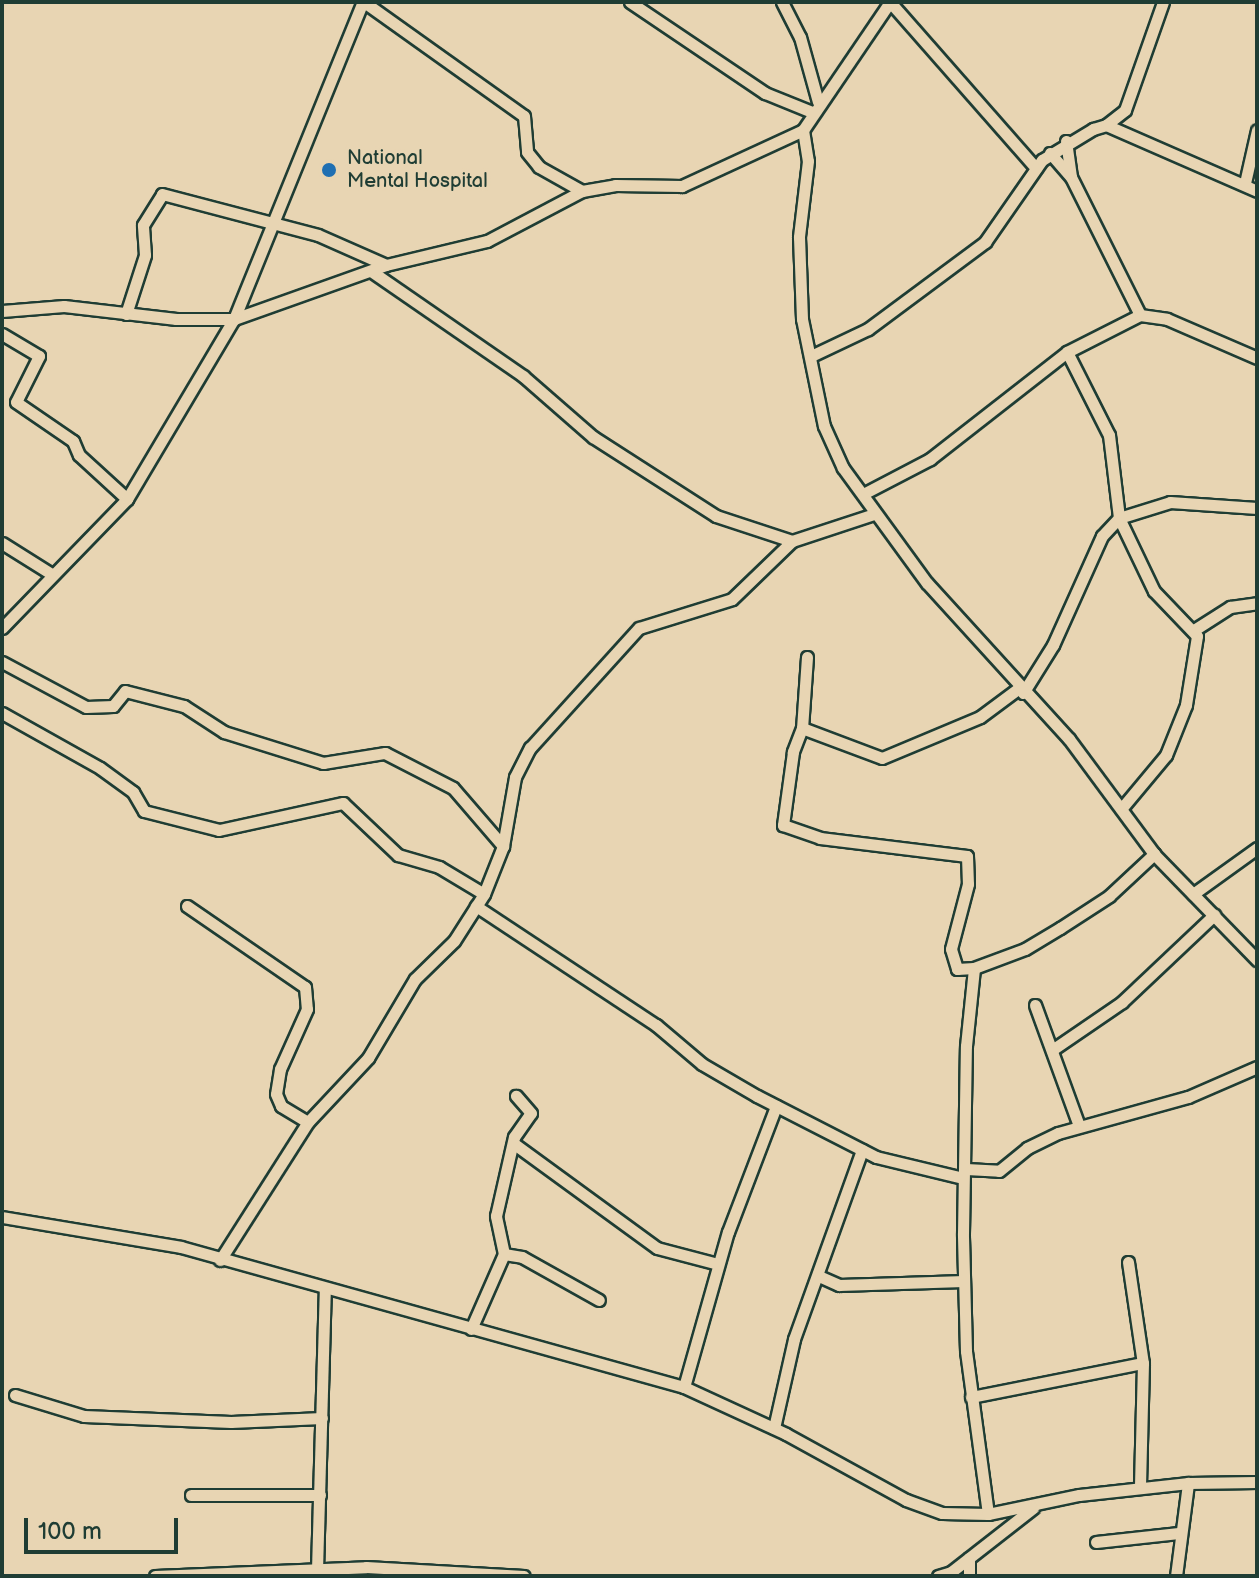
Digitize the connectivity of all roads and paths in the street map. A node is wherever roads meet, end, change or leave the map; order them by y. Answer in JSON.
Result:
{"nodes":[{"id":1,"x":363,"y":2,"type":"edge"},
{"id":2,"x":630,"y":2,"type":"edge"},
{"id":3,"x":782,"y":2,"type":"edge"},
{"id":4,"x":890,"y":2,"type":"edge"},
{"id":5,"x":1163,"y":2,"type":"edge"},
{"id":6,"x":815,"y":107,"type":"junction"},
{"id":7,"x":1106,"y":125,"type":"junction"},
{"id":8,"x":803,"y":130,"type":"junction"},
{"id":9,"x":1257,"y":130,"type":"edge"},
{"id":10,"x":1066,"y":141,"type":"junction"},
{"id":11,"x":1050,"y":153,"type":"junction"},
{"id":12,"x":1036,"y":168,"type":"junction"},
{"id":13,"x":1071,"y":177,"type":"junction"},
{"id":14,"x":1245,"y":183,"type":"junction"},
{"id":15,"x":582,"y":191,"type":"junction"},
{"id":16,"x":1257,"y":191,"type":"edge"},
{"id":17,"x":269,"y":221,"type":"junction"},
{"id":18,"x":386,"y":265,"type":"junction"},
{"id":19,"x":371,"y":271,"type":"junction"},
{"id":20,"x":2,"y":311,"type":"edge"},
{"id":21,"x":126,"y":314,"type":"junction"},
{"id":22,"x":1140,"y":315,"type":"junction"},
{"id":23,"x":234,"y":319,"type":"junction"},
{"id":24,"x":2,"y":334,"type":"edge"},
{"id":25,"x":1067,"y":352,"type":"junction"},
{"id":26,"x":811,"y":356,"type":"junction"},
{"id":27,"x":1257,"y":358,"type":"edge"},
{"id":28,"x":863,"y":494,"type":"junction"},
{"id":29,"x":127,"y":499,"type":"junction"},
{"id":30,"x":1257,"y":508,"type":"edge"},
{"id":31,"x":874,"y":514,"type":"junction"},
{"id":32,"x":1119,"y":518,"type":"junction"},
{"id":33,"x":792,"y":541,"type":"junction"},
{"id":34,"x":2,"y":543,"type":"edge"},
{"id":35,"x":53,"y":575,"type":"junction"},
{"id":36,"x":1257,"y":603,"type":"edge"},
{"id":37,"x":2,"y":628,"type":"edge"},
{"id":38,"x":1194,"y":630,"type":"junction"},
{"id":39,"x":807,"y":657,"type":"dead end"},
{"id":40,"x":2,"y":662,"type":"edge"},
{"id":41,"x":1021,"y":691,"type":"junction"},
{"id":42,"x":2,"y":713,"type":"edge"},
{"id":43,"x":802,"y":728,"type":"junction"},
{"id":44,"x":1121,"y":809,"type":"junction"},
{"id":45,"x":503,"y":846,"type":"junction"},
{"id":46,"x":1257,"y":848,"type":"edge"},
{"id":47,"x":1154,"y":854,"type":"junction"},
{"id":48,"x":484,"y":894,"type":"junction"},
{"id":49,"x":1193,"y":894,"type":"junction"},
{"id":50,"x":187,"y":906,"type":"dead end"},
{"id":51,"x":476,"y":906,"type":"junction"},
{"id":52,"x":1214,"y":915,"type":"junction"},
{"id":53,"x":1257,"y":960,"type":"edge"},
{"id":54,"x":974,"y":968,"type":"junction"},
{"id":55,"x":1035,"y":1005,"type":"dead end"},
{"id":56,"x":1052,"y":1050,"type":"junction"},
{"id":57,"x":1257,"y":1067,"type":"edge"},
{"id":58,"x":516,"y":1096,"type":"dead end"},
{"id":59,"x":776,"y":1106,"type":"junction"},
{"id":60,"x":308,"y":1122,"type":"junction"},
{"id":61,"x":1079,"y":1126,"type":"junction"},
{"id":62,"x":513,"y":1143,"type":"junction"},
{"id":63,"x":862,"y":1150,"type":"junction"},
{"id":64,"x":965,"y":1173,"type":"junction"},
{"id":65,"x":2,"y":1217,"type":"edge"},
{"id":66,"x":504,"y":1254,"type":"junction"},
{"id":67,"x":220,"y":1260,"type":"junction"},
{"id":68,"x":1128,"y":1262,"type":"dead end"},
{"id":69,"x":718,"y":1264,"type":"junction"},
{"id":70,"x":821,"y":1277,"type":"junction"},
{"id":71,"x":964,"y":1281,"type":"junction"},
{"id":72,"x":325,"y":1288,"type":"junction"},
{"id":73,"x":599,"y":1300,"type":"dead end"},
{"id":74,"x":471,"y":1329,"type":"junction"},
{"id":75,"x":1143,"y":1363,"type":"junction"},
{"id":76,"x":684,"y":1387,"type":"junction"},
{"id":77,"x":15,"y":1395,"type":"dead end"},
{"id":78,"x":971,"y":1397,"type":"junction"},
{"id":79,"x":322,"y":1418,"type":"junction"},
{"id":80,"x":774,"y":1428,"type":"junction"},
{"id":81,"x":1257,"y":1482,"type":"edge"},
{"id":82,"x":1188,"y":1483,"type":"junction"},
{"id":83,"x":1140,"y":1488,"type":"junction"},
{"id":84,"x":191,"y":1495,"type":"dead end"},
{"id":85,"x":320,"y":1495,"type":"junction"},
{"id":86,"x":1033,"y":1508,"type":"junction"},
{"id":87,"x":988,"y":1514,"type":"junction"},
{"id":88,"x":1179,"y":1533,"type":"junction"},
{"id":89,"x":1096,"y":1542,"type":"dead end"},
{"id":90,"x":969,"y":1558,"type":"junction"},
{"id":91,"x":317,"y":1570,"type":"junction"},
{"id":92,"x":155,"y":1576,"type":"edge"},
{"id":93,"x":524,"y":1576,"type":"edge"},
{"id":94,"x":938,"y":1576,"type":"edge"},
{"id":95,"x":969,"y":1576,"type":"edge"},
{"id":96,"x":1176,"y":1576,"type":"edge"}],
"edges":[{"from":1,"to":15,"type":"street"},
{"from":1,"to":17,"type":"street"},
{"from":2,"to":6,"type":"street"},
{"from":3,"to":6,"type":"street"},
{"from":4,"to":6,"type":"street"},
{"from":4,"to":12,"type":"street"},
{"from":5,"to":7,"type":"street"},
{"from":6,"to":8,"type":"street"},
{"from":7,"to":10,"type":"street"},
{"from":7,"to":14,"type":"street"},
{"from":8,"to":15,"type":"street"},
{"from":8,"to":26,"type":"street"},
{"from":9,"to":14,"type":"street"},
{"from":10,"to":11,"type":"street"},
{"from":10,"to":13,"type":"street"},
{"from":11,"to":12,"type":"street"},
{"from":11,"to":13,"type":"street"},
{"from":12,"to":26,"type":"street"},
{"from":13,"to":22,"type":"street"},
{"from":14,"to":16,"type":"street"},
{"from":15,"to":18,"type":"street"},
{"from":17,"to":18,"type":"street"},
{"from":17,"to":21,"type":"street"},
{"from":17,"to":23,"type":"street"},
{"from":18,"to":19,"type":"street"},
{"from":19,"to":23,"type":"street"},
{"from":19,"to":33,"type":"street"},
{"from":20,"to":21,"type":"street"},
{"from":21,"to":23,"type":"street"},
{"from":22,"to":25,"type":"street"},
{"from":22,"to":27,"type":"street"},
{"from":23,"to":29,"type":"street"},
{"from":24,"to":29,"type":"street"},
{"from":25,"to":28,"type":"street"},
{"from":25,"to":32,"type":"street"},
{"from":26,"to":28,"type":"street"},
{"from":28,"to":31,"type":"street"},
{"from":29,"to":35,"type":"street"},
{"from":30,"to":32,"type":"street"},
{"from":31,"to":33,"type":"street"},
{"from":31,"to":41,"type":"street"},
{"from":32,"to":38,"type":"street"},
{"from":32,"to":41,"type":"street"},
{"from":33,"to":45,"type":"street"},
{"from":34,"to":35,"type":"street"},
{"from":35,"to":37,"type":"street"},
{"from":36,"to":38,"type":"street"},
{"from":38,"to":44,"type":"street"},
{"from":39,"to":43,"type":"street"},
{"from":40,"to":45,"type":"street"},
{"from":41,"to":43,"type":"street"},
{"from":41,"to":44,"type":"street"},
{"from":42,"to":48,"type":"street"},
{"from":43,"to":54,"type":"street"},
{"from":44,"to":47,"type":"street"},
{"from":45,"to":48,"type":"street"},
{"from":46,"to":49,"type":"street"},
{"from":47,"to":49,"type":"street"},
{"from":47,"to":54,"type":"street"},
{"from":48,"to":51,"type":"street"},
{"from":49,"to":52,"type":"street"},
{"from":50,"to":60,"type":"street"},
{"from":51,"to":59,"type":"street"},
{"from":51,"to":60,"type":"street"},
{"from":52,"to":53,"type":"street"},
{"from":52,"to":56,"type":"street"},
{"from":54,"to":64,"type":"street"},
{"from":55,"to":56,"type":"street"},
{"from":56,"to":61,"type":"street"},
{"from":57,"to":61,"type":"street"},
{"from":58,"to":62,"type":"street"},
{"from":59,"to":63,"type":"street"},
{"from":59,"to":69,"type":"street"},
{"from":60,"to":67,"type":"street"},
{"from":61,"to":64,"type":"street"},
{"from":62,"to":66,"type":"street"},
{"from":62,"to":69,"type":"street"},
{"from":63,"to":64,"type":"street"},
{"from":63,"to":70,"type":"street"},
{"from":64,"to":71,"type":"street"},
{"from":65,"to":67,"type":"street"},
{"from":66,"to":73,"type":"street"},
{"from":66,"to":74,"type":"street"},
{"from":67,"to":72,"type":"street"},
{"from":68,"to":75,"type":"street"},
{"from":69,"to":76,"type":"street"},
{"from":70,"to":71,"type":"street"},
{"from":70,"to":80,"type":"street"},
{"from":71,"to":78,"type":"street"},
{"from":72,"to":74,"type":"street"},
{"from":72,"to":79,"type":"street"},
{"from":74,"to":76,"type":"street"},
{"from":75,"to":78,"type":"street"},
{"from":75,"to":83,"type":"street"},
{"from":76,"to":80,"type":"street"},
{"from":77,"to":79,"type":"street"},
{"from":78,"to":87,"type":"street"},
{"from":79,"to":85,"type":"street"},
{"from":80,"to":87,"type":"street"},
{"from":81,"to":82,"type":"street"},
{"from":82,"to":83,"type":"street"},
{"from":82,"to":88,"type":"street"},
{"from":83,"to":86,"type":"street"},
{"from":84,"to":85,"type":"street"},
{"from":85,"to":91,"type":"street"},
{"from":86,"to":87,"type":"street"},
{"from":86,"to":90,"type":"street"},
{"from":88,"to":89,"type":"street"},
{"from":88,"to":96,"type":"street"},
{"from":90,"to":94,"type":"street"},
{"from":90,"to":95,"type":"street"},
{"from":91,"to":92,"type":"street"},
{"from":91,"to":93,"type":"street"}]}
